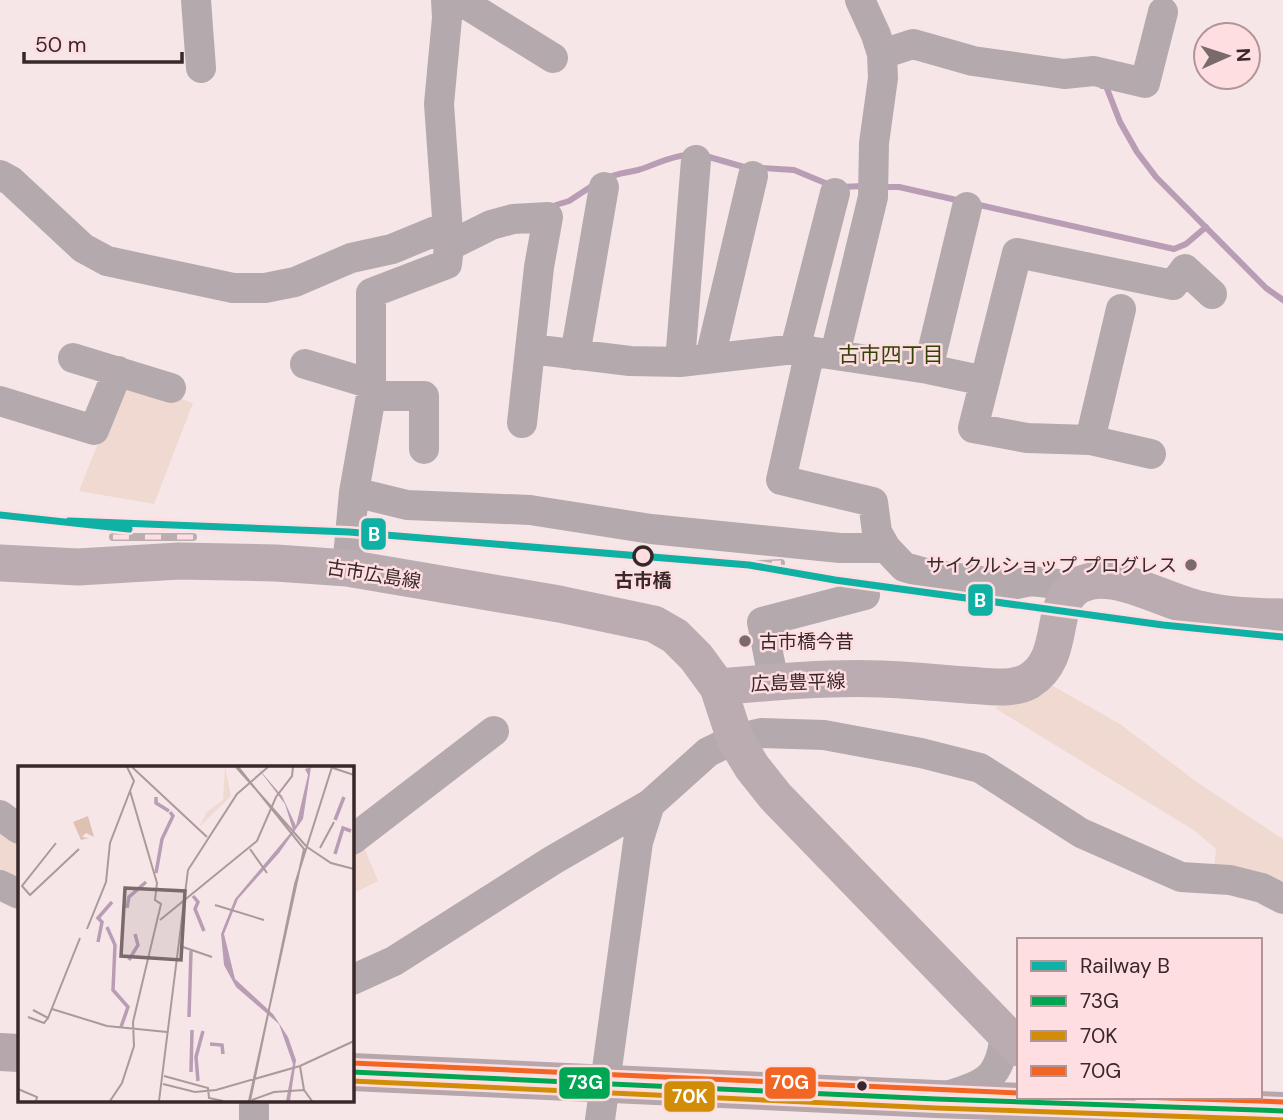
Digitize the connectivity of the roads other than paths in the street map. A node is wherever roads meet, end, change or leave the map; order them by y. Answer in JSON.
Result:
{"nodes":[{"id":1,"x":196,"y":0,"type":"edge"},
{"id":2,"x":447,"y":0,"type":"edge"},
{"id":3,"x":860,"y":0,"type":"edge"},
{"id":4,"x":1163,"y":12,"type":"dead end"},
{"id":5,"x":881,"y":54,"type":"junction"},
{"id":6,"x":553,"y":58,"type":"dead end"},
{"id":7,"x":201,"y":68,"type":"dead end"},
{"id":8,"x":696,"y":160,"type":"dead end"},
{"id":9,"x":0,"y":175,"type":"edge"},
{"id":10,"x":753,"y":176,"type":"dead end"},
{"id":11,"x":604,"y":187,"type":"dead end"},
{"id":12,"x":835,"y":193,"type":"dead end"},
{"id":13,"x":967,"y":207,"type":"dead end"},
{"id":14,"x":449,"y":236,"type":"junction"},
{"id":15,"x":1212,"y":294,"type":"dead end"},
{"id":16,"x":1121,"y":309,"type":"dead end"},
{"id":17,"x":531,"y":349,"type":"junction"},
{"id":18,"x":813,"y":351,"type":"junction"},
{"id":19,"x":575,"y":355,"type":"junction"},
{"id":20,"x":73,"y":358,"type":"dead end"},
{"id":21,"x":710,"y":358,"type":"junction"},
{"id":22,"x":680,"y":362,"type":"junction"},
{"id":23,"x":305,"y":365,"type":"dead end"},
{"id":24,"x":928,"y":369,"type":"junction"},
{"id":25,"x":118,"y":371,"type":"junction"},
{"id":26,"x":985,"y":381,"type":"junction"},
{"id":27,"x":171,"y":388,"type":"dead end"},
{"id":28,"x":371,"y":390,"type":"junction"},
{"id":29,"x":0,"y":401,"type":"edge"},
{"id":30,"x":522,"y":423,"type":"dead end"},
{"id":31,"x":1090,"y":439,"type":"junction"},
{"id":32,"x":424,"y":449,"type":"dead end"},
{"id":33,"x":1151,"y":454,"type":"dead end"},
{"id":34,"x":354,"y":492,"type":"junction"},
{"id":35,"x":886,"y":548,"type":"junction"},
{"id":36,"x":0,"y":564,"type":"edge"},
{"id":37,"x":347,"y":568,"type":"junction"},
{"id":38,"x":1076,"y":586,"type":"junction"},
{"id":39,"x":865,"y":595,"type":"dead end"},
{"id":40,"x":1283,"y":617,"type":"edge"},
{"id":41,"x":774,"y":683,"type":"junction"},
{"id":42,"x":718,"y":687,"type":"junction"},
{"id":43,"x":494,"y":731,"type":"dead end"},
{"id":44,"x":735,"y":739,"type":"junction"},
{"id":45,"x":650,"y":804,"type":"junction"},
{"id":46,"x":0,"y":815,"type":"edge"},
{"id":47,"x":18,"y":828,"type":"edge"},
{"id":48,"x":354,"y":838,"type":"edge"},
{"id":49,"x":0,"y":886,"type":"edge"},
{"id":50,"x":18,"y":894,"type":"edge"},
{"id":51,"x":1283,"y":899,"type":"edge"},
{"id":52,"x":354,"y":978,"type":"edge"},
{"id":53,"x":1012,"y":1041,"type":"edge"},
{"id":54,"x":0,"y":1052,"type":"edge"},
{"id":55,"x":18,"y":1053,"type":"edge"},
{"id":56,"x":354,"y":1072,"type":"edge"},
{"id":57,"x":936,"y":1099,"type":"junction"},
{"id":58,"x":254,"y":1102,"type":"edge"},
{"id":59,"x":602,"y":1102,"type":"edge"},
{"id":60,"x":1076,"y":1106,"type":"edge"},
{"id":61,"x":1283,"y":1111,"type":"edge"},
{"id":62,"x":1167,"y":1113,"type":"edge"},
{"id":63,"x":254,"y":1120,"type":"edge"}],
"edges":[{"from":1,"to":7,"type":"street"},
{"from":2,"to":6,"type":"street"},
{"from":2,"to":14,"type":"street"},
{"from":3,"to":5,"type":"street"},
{"from":4,"to":5,"type":"street"},
{"from":5,"to":18,"type":"street"},
{"from":8,"to":22,"type":"street"},
{"from":9,"to":14,"type":"street"},
{"from":10,"to":21,"type":"street"},
{"from":11,"to":19,"type":"street"},
{"from":12,"to":18,"type":"street"},
{"from":13,"to":24,"type":"street"},
{"from":14,"to":17,"type":"street"},
{"from":14,"to":28,"type":"street"},
{"from":15,"to":26,"type":"street"},
{"from":16,"to":31,"type":"street"},
{"from":17,"to":19,"type":"street"},
{"from":17,"to":30,"type":"street"},
{"from":18,"to":21,"type":"street"},
{"from":18,"to":24,"type":"street"},
{"from":18,"to":35,"type":"street"},
{"from":19,"to":22,"type":"street"},
{"from":20,"to":25,"type":"street"},
{"from":21,"to":22,"type":"street"},
{"from":23,"to":28,"type":"street"},
{"from":24,"to":26,"type":"street"},
{"from":25,"to":27,"type":"street"},
{"from":25,"to":29,"type":"street"},
{"from":26,"to":31,"type":"street"},
{"from":28,"to":32,"type":"street"},
{"from":28,"to":34,"type":"street"},
{"from":31,"to":33,"type":"street"},
{"from":34,"to":35,"type":"street"},
{"from":34,"to":37,"type":"street"},
{"from":35,"to":38,"type":"street"},
{"from":36,"to":37,"type":"main road","name":"古市広島線"},
{"from":37,"to":42,"type":"main road","name":"古市広島線"},
{"from":38,"to":40,"type":"main road"},
{"from":38,"to":41,"type":"main road","name":"広島豊平線"},
{"from":39,"to":41,"type":"street"},
{"from":41,"to":42,"type":"main road","name":"広島豊平線"},
{"from":42,"to":44,"type":"main road"},
{"from":43,"to":48,"type":"street"},
{"from":44,"to":45,"type":"street"},
{"from":44,"to":51,"type":"street"},
{"from":44,"to":53,"type":"main road"},
{"from":45,"to":52,"type":"street"},
{"from":45,"to":59,"type":"street"},
{"from":46,"to":47,"type":"street"},
{"from":49,"to":50,"type":"street"},
{"from":53,"to":57,"type":"street"},
{"from":54,"to":55,"type":"highway"},
{"from":56,"to":59,"type":"highway"},
{"from":57,"to":59,"type":"highway"},
{"from":57,"to":60,"type":"highway"},
{"from":58,"to":63,"type":"street"},
{"from":60,"to":62,"type":"highway"},
{"from":61,"to":62,"type":"highway"}]}
